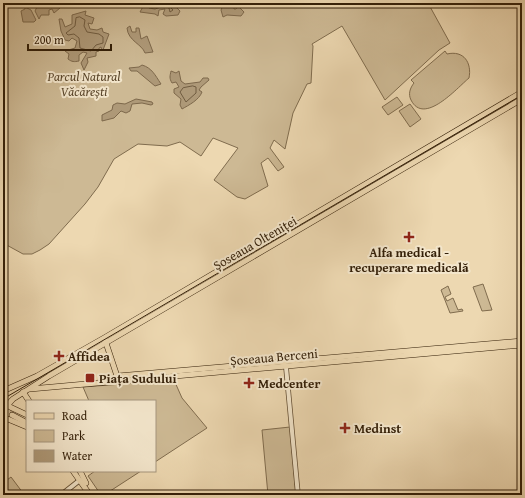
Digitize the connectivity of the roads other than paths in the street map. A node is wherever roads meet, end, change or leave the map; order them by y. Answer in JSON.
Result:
{"nodes":[{"id":1,"x":522,"y":92,"type":"edge"},
{"id":2,"x":522,"y":99,"type":"edge"},
{"id":3,"x":105,"y":340,"type":"junction"},
{"id":4,"x":522,"y":341,"type":"edge"},
{"id":5,"x":522,"y":345,"type":"edge"},
{"id":6,"x":420,"y":352,"type":"junction"},
{"id":7,"x":371,"y":357,"type":"junction"},
{"id":8,"x":286,"y":367,"type":"junction"},
{"id":9,"x":234,"y":369,"type":"junction"},
{"id":10,"x":118,"y":378,"type":"junction"},
{"id":11,"x":3,"y":390,"type":"edge"},
{"id":12,"x":25,"y":391,"type":"junction"},
{"id":13,"x":29,"y":400,"type":"edge"},
{"id":14,"x":5,"y":402,"type":"edge"},
{"id":15,"x":3,"y":410,"type":"edge"},
{"id":16,"x":26,"y":415,"type":"edge"},
{"id":17,"x":3,"y":417,"type":"edge"},
{"id":18,"x":26,"y":419,"type":"edge"},
{"id":19,"x":26,"y":422,"type":"edge"},
{"id":20,"x":26,"y":427,"type":"edge"},
{"id":21,"x":74,"y":472,"type":"edge"},
{"id":22,"x":78,"y":472,"type":"edge"},
{"id":23,"x":81,"y":479,"type":"junction"},
{"id":24,"x":61,"y":495,"type":"edge"},
{"id":25,"x":90,"y":495,"type":"edge"},
{"id":26,"x":94,"y":495,"type":"edge"},
{"id":27,"x":298,"y":495,"type":"edge"}],
"edges":[{"from":1,"to":3,"type":"main road","name":"Șoseaua Olteniței"},
{"from":2,"to":3,"type":"main road","name":"Șoseaua Olteniței"},
{"from":3,"to":10,"type":"main road"},
{"from":3,"to":11,"type":"main road","name":"Șoseaua Olteniței"},
{"from":3,"to":12,"type":"main road","name":"Șoseaua Olteniței"},
{"from":4,"to":6,"type":"main road","name":"Șoseaua Berceni"},
{"from":5,"to":6,"type":"main road","name":"Șoseaua Berceni"},
{"from":6,"to":7,"type":"main road","name":"Șoseaua Berceni"},
{"from":7,"to":8,"type":"main road","name":"Șoseaua Berceni"},
{"from":7,"to":9,"type":"main road","name":"Șoseaua Berceni"},
{"from":8,"to":9,"type":"main road","name":"Șoseaua Berceni"},
{"from":8,"to":27,"type":"street"},
{"from":9,"to":10,"type":"main road","name":"Șoseaua Berceni"},
{"from":10,"to":12,"type":"main road","name":"Șoseaua Berceni"},
{"from":12,"to":13,"type":"main road"},
{"from":12,"to":14,"type":"main road","name":"Șoseaua Olteniței"},
{"from":14,"to":15,"type":"main road","name":"Șoseaua Olteniței"},
{"from":14,"to":16,"type":"main road"},
{"from":17,"to":20,"type":"main road"},
{"from":18,"to":19,"type":"main road"},
{"from":21,"to":23,"type":"main road"},
{"from":22,"to":23,"type":"main road"},
{"from":23,"to":24,"type":"street"},
{"from":23,"to":25,"type":"main road"},
{"from":23,"to":26,"type":"main road"}]}
